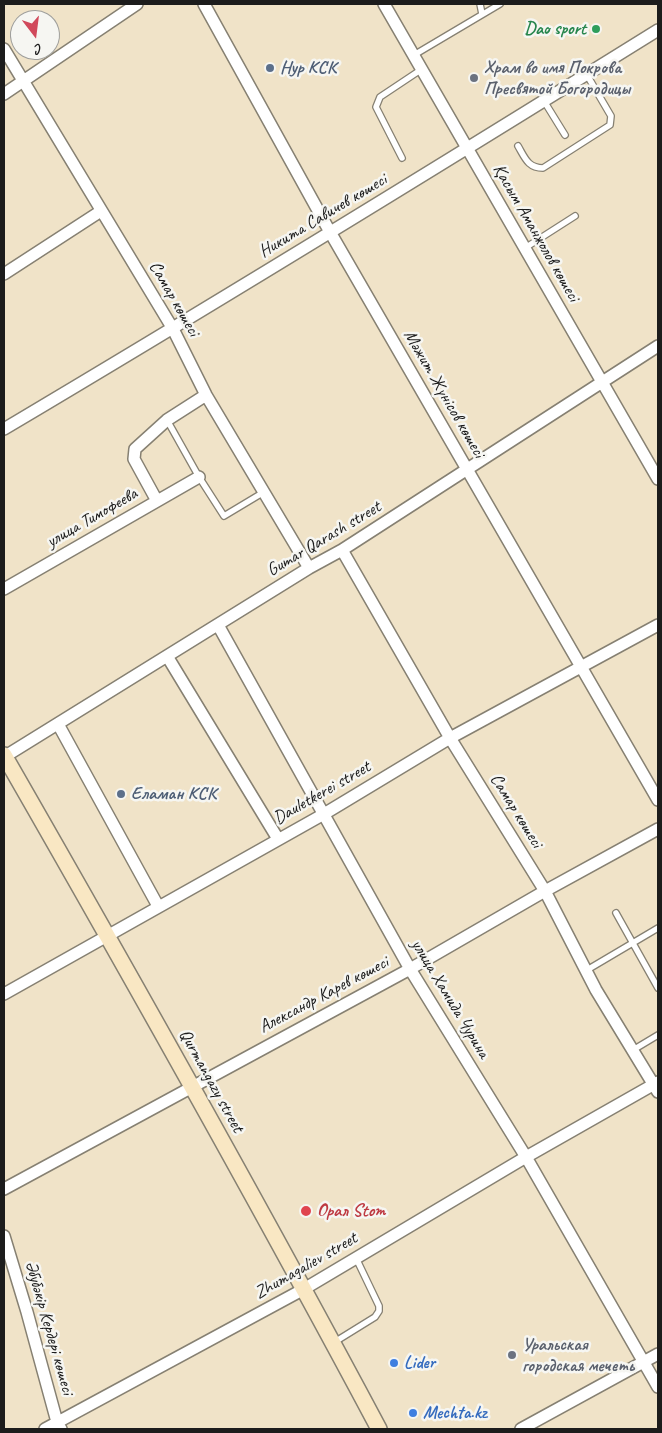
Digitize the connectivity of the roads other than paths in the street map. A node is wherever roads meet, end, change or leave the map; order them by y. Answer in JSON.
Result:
{"nodes":[{"id":1,"x":137,"y":4,"type":"edge"},
{"id":2,"x":204,"y":4,"type":"edge"},
{"id":3,"x":384,"y":4,"type":"edge"},
{"id":4,"x":480,"y":4,"type":"edge"},
{"id":5,"x":500,"y":4,"type":"edge"},
{"id":6,"x":482,"y":14,"type":"junction"},
{"id":7,"x":658,"y":30,"type":"edge"},
{"id":8,"x":4,"y":49,"type":"edge"},
{"id":9,"x":414,"y":55,"type":"junction"},
{"id":10,"x":422,"y":69,"type":"junction"},
{"id":11,"x":586,"y":75,"type":"junction"},
{"id":12,"x":22,"y":81,"type":"junction"},
{"id":13,"x":4,"y":94,"type":"edge"},
{"id":14,"x":544,"y":101,"type":"junction"},
{"id":15,"x":565,"y":135,"type":"dead end"},
{"id":16,"x":518,"y":146,"type":"dead end"},
{"id":17,"x":468,"y":149,"type":"junction"},
{"id":18,"x":402,"y":158,"type":"dead end"},
{"id":19,"x":101,"y":211,"type":"junction"},
{"id":20,"x":574,"y":216,"type":"dead end"},
{"id":21,"x":330,"y":232,"type":"junction"},
{"id":22,"x":525,"y":248,"type":"junction"},
{"id":23,"x":4,"y":274,"type":"edge"},
{"id":24,"x":172,"y":329,"type":"junction"},
{"id":25,"x":658,"y":346,"type":"edge"},
{"id":26,"x":602,"y":382,"type":"junction"},
{"id":27,"x":206,"y":395,"type":"junction"},
{"id":28,"x":167,"y":420,"type":"junction"},
{"id":29,"x":4,"y":429,"type":"edge"},
{"id":30,"x":655,"y":466,"type":"edge"},
{"id":31,"x":467,"y":469,"type":"junction"},
{"id":32,"x":199,"y":477,"type":"junction"},
{"id":33,"x":658,"y":480,"type":"edge"},
{"id":34,"x":264,"y":492,"type":"junction"},
{"id":35,"x":157,"y":501,"type":"junction"},
{"id":36,"x":342,"y":550,"type":"junction"},
{"id":37,"x":309,"y":568,"type":"junction"},
{"id":38,"x":4,"y":589,"type":"edge"},
{"id":39,"x":218,"y":625,"type":"junction"},
{"id":40,"x":658,"y":626,"type":"edge"},
{"id":41,"x":168,"y":656,"type":"junction"},
{"id":42,"x":582,"y":668,"type":"junction"},
{"id":43,"x":58,"y":724,"type":"junction"},
{"id":44,"x":450,"y":738,"type":"junction"},
{"id":45,"x":4,"y":756,"type":"edge"},
{"id":46,"x":658,"y":800,"type":"edge"},
{"id":47,"x":324,"y":814,"type":"junction"},
{"id":48,"x":658,"y":828,"type":"edge"},
{"id":49,"x":278,"y":839,"type":"junction"},
{"id":50,"x":545,"y":891,"type":"junction"},
{"id":51,"x":158,"y":906,"type":"junction"},
{"id":52,"x":616,"y":913,"type":"dead end"},
{"id":53,"x":658,"y":928,"type":"edge"},
{"id":54,"x":107,"y":935,"type":"junction"},
{"id":55,"x":634,"y":944,"type":"junction"},
{"id":56,"x":410,"y":968,"type":"junction"},
{"id":57,"x":587,"y":970,"type":"junction"},
{"id":58,"x":658,"y":988,"type":"edge"},
{"id":59,"x":4,"y":994,"type":"edge"},
{"id":60,"x":658,"y":1035,"type":"edge"},
{"id":61,"x":633,"y":1050,"type":"junction"},
{"id":62,"x":192,"y":1086,"type":"junction"},
{"id":63,"x":657,"y":1086,"type":"edge"},
{"id":64,"x":526,"y":1157,"type":"junction"},
{"id":65,"x":4,"y":1189,"type":"edge"},
{"id":66,"x":4,"y":1236,"type":"edge"},
{"id":67,"x":356,"y":1258,"type":"junction"},
{"id":68,"x":304,"y":1289,"type":"junction"},
{"id":69,"x":333,"y":1343,"type":"junction"},
{"id":70,"x":658,"y":1354,"type":"edge"},
{"id":71,"x":644,"y":1362,"type":"junction"},
{"id":72,"x":658,"y":1387,"type":"edge"},
{"id":73,"x":59,"y":1426,"type":"edge"},
{"id":74,"x":45,"y":1429,"type":"edge"},
{"id":75,"x":379,"y":1429,"type":"edge"},
{"id":76,"x":521,"y":1429,"type":"edge"}],
"edges":[{"from":1,"to":12,"type":"street"},
{"from":2,"to":21,"type":"street","name":"Мәжит Жүнісов көшесі"},
{"from":3,"to":9,"type":"street","name":"Қасым Аманжолов көшесі"},
{"from":4,"to":6,"type":"lane"},
{"from":5,"to":6,"type":"lane"},
{"from":6,"to":9,"type":"lane"},
{"from":7,"to":11,"type":"street","name":"Никита Савичев көшесі"},
{"from":8,"to":12,"type":"street","name":"Самар көшесі"},
{"from":9,"to":10,"type":"street","name":"Қасым Аманжолов көшесі"},
{"from":10,"to":17,"type":"street","name":"Қасым Аманжолов көшесі"},
{"from":10,"to":18,"type":"lane"},
{"from":11,"to":14,"type":"street","name":"Никита Савичев көшесі"},
{"from":11,"to":16,"type":"lane"},
{"from":12,"to":13,"type":"street"},
{"from":12,"to":19,"type":"street","name":"Самар көшесі"},
{"from":14,"to":15,"type":"lane"},
{"from":14,"to":17,"type":"street","name":"Никита Савичев көшесі"},
{"from":17,"to":21,"type":"street","name":"Никита Савичев көшесі"},
{"from":17,"to":22,"type":"street","name":"Қасым Аманжолов көшесі"},
{"from":19,"to":23,"type":"street"},
{"from":19,"to":24,"type":"street","name":"Самар көшесі"},
{"from":20,"to":22,"type":"lane"},
{"from":21,"to":24,"type":"street","name":"Никита Савичев көшесі"},
{"from":21,"to":31,"type":"street","name":"Мәжит Жүнісов көшесі"},
{"from":22,"to":26,"type":"street","name":"Қасым Аманжолов көшесі"},
{"from":24,"to":27,"type":"street","name":"Самар көшесі"},
{"from":24,"to":29,"type":"street","name":"Никита Савичев көшесі"},
{"from":25,"to":26,"type":"street","name":"Gumar Qarash street"},
{"from":26,"to":30,"type":"street","name":"Қасым Аманжолов көшесі"},
{"from":26,"to":31,"type":"street","name":"Gumar Qarash street"},
{"from":27,"to":28,"type":"street"},
{"from":27,"to":34,"type":"street","name":"Самар көшесі"},
{"from":28,"to":32,"type":"lane"},
{"from":28,"to":35,"type":"street"},
{"from":30,"to":33,"type":"street","name":"Қасым Аманжолов көшесі"},
{"from":31,"to":36,"type":"street","name":"Gumar Qarash street"},
{"from":31,"to":42,"type":"street","name":"Мәжит Жүнісов көшесі"},
{"from":32,"to":34,"type":"lane"},
{"from":32,"to":35,"type":"street","name":"улица Тимофеева"},
{"from":34,"to":37,"type":"street","name":"Самар көшесі"},
{"from":35,"to":38,"type":"street","name":"улица Тимофеева"},
{"from":36,"to":37,"type":"street","name":"Gumar Qarash street"},
{"from":36,"to":44,"type":"street","name":"Самар көшесі"},
{"from":37,"to":39,"type":"street","name":"Gumar Qarash street"},
{"from":39,"to":41,"type":"street","name":"Gumar Qarash street"},
{"from":39,"to":47,"type":"street","name":"улица Хамида Чурина"},
{"from":40,"to":42,"type":"street","name":"Dauletkerei street"},
{"from":41,"to":43,"type":"street","name":"Gumar Qarash street"},
{"from":41,"to":49,"type":"street"},
{"from":42,"to":44,"type":"street","name":"Dauletkerei street"},
{"from":42,"to":46,"type":"street","name":"Мәжит Жүнісов көшесі"},
{"from":43,"to":45,"type":"street","name":"Gumar Qarash street"},
{"from":43,"to":51,"type":"street"},
{"from":44,"to":47,"type":"street","name":"Dauletkerei street"},
{"from":44,"to":50,"type":"street","name":"Самар көшесі"},
{"from":45,"to":54,"type":"street","name":"Qurmangazy street"},
{"from":47,"to":49,"type":"street","name":"Dauletkerei street"},
{"from":47,"to":56,"type":"street","name":"улица Хамида Чурина"},
{"from":48,"to":50,"type":"street","name":"Александр Карев көшесі"},
{"from":49,"to":51,"type":"street","name":"Dauletkerei street"},
{"from":50,"to":56,"type":"street","name":"Александр Карев көшесі"},
{"from":50,"to":57,"type":"street","name":"Самар көшесі"},
{"from":51,"to":54,"type":"street","name":"Dauletkerei street"},
{"from":52,"to":55,"type":"lane"},
{"from":53,"to":55,"type":"lane"},
{"from":54,"to":59,"type":"street","name":"Dauletkerei street"},
{"from":54,"to":62,"type":"street","name":"Qurmangazy street"},
{"from":55,"to":57,"type":"lane"},
{"from":55,"to":58,"type":"lane"},
{"from":56,"to":62,"type":"street","name":"Александр Карев көшесі"},
{"from":56,"to":64,"type":"street","name":"улица Хамида Чурина"},
{"from":57,"to":61,"type":"street","name":"Самар көшесі"},
{"from":60,"to":61,"type":"lane"},
{"from":61,"to":63,"type":"street","name":"Самар көшесі"},
{"from":62,"to":65,"type":"street","name":"Александр Карев көшесі"},
{"from":62,"to":68,"type":"street","name":"Qurmangazy street"},
{"from":63,"to":64,"type":"street","name":"Zhumagaliev street"},
{"from":64,"to":67,"type":"street","name":"Zhumagaliev street"},
{"from":64,"to":71,"type":"street","name":"улица Хамида Чурина"},
{"from":66,"to":73,"type":"street","name":"Әбубәкір Кердері көшесі"},
{"from":67,"to":68,"type":"street","name":"Zhumagaliev street"},
{"from":67,"to":69,"type":"lane"},
{"from":68,"to":69,"type":"street","name":"Qurmangazy street"},
{"from":68,"to":73,"type":"street","name":"Zhumagaliev street"},
{"from":69,"to":75,"type":"street","name":"Qurmangazy street"},
{"from":70,"to":71,"type":"street"},
{"from":71,"to":72,"type":"street","name":"улица Хамида Чурина"},
{"from":71,"to":76,"type":"street"},
{"from":73,"to":74,"type":"street","name":"Zhumagaliev street"}]}
